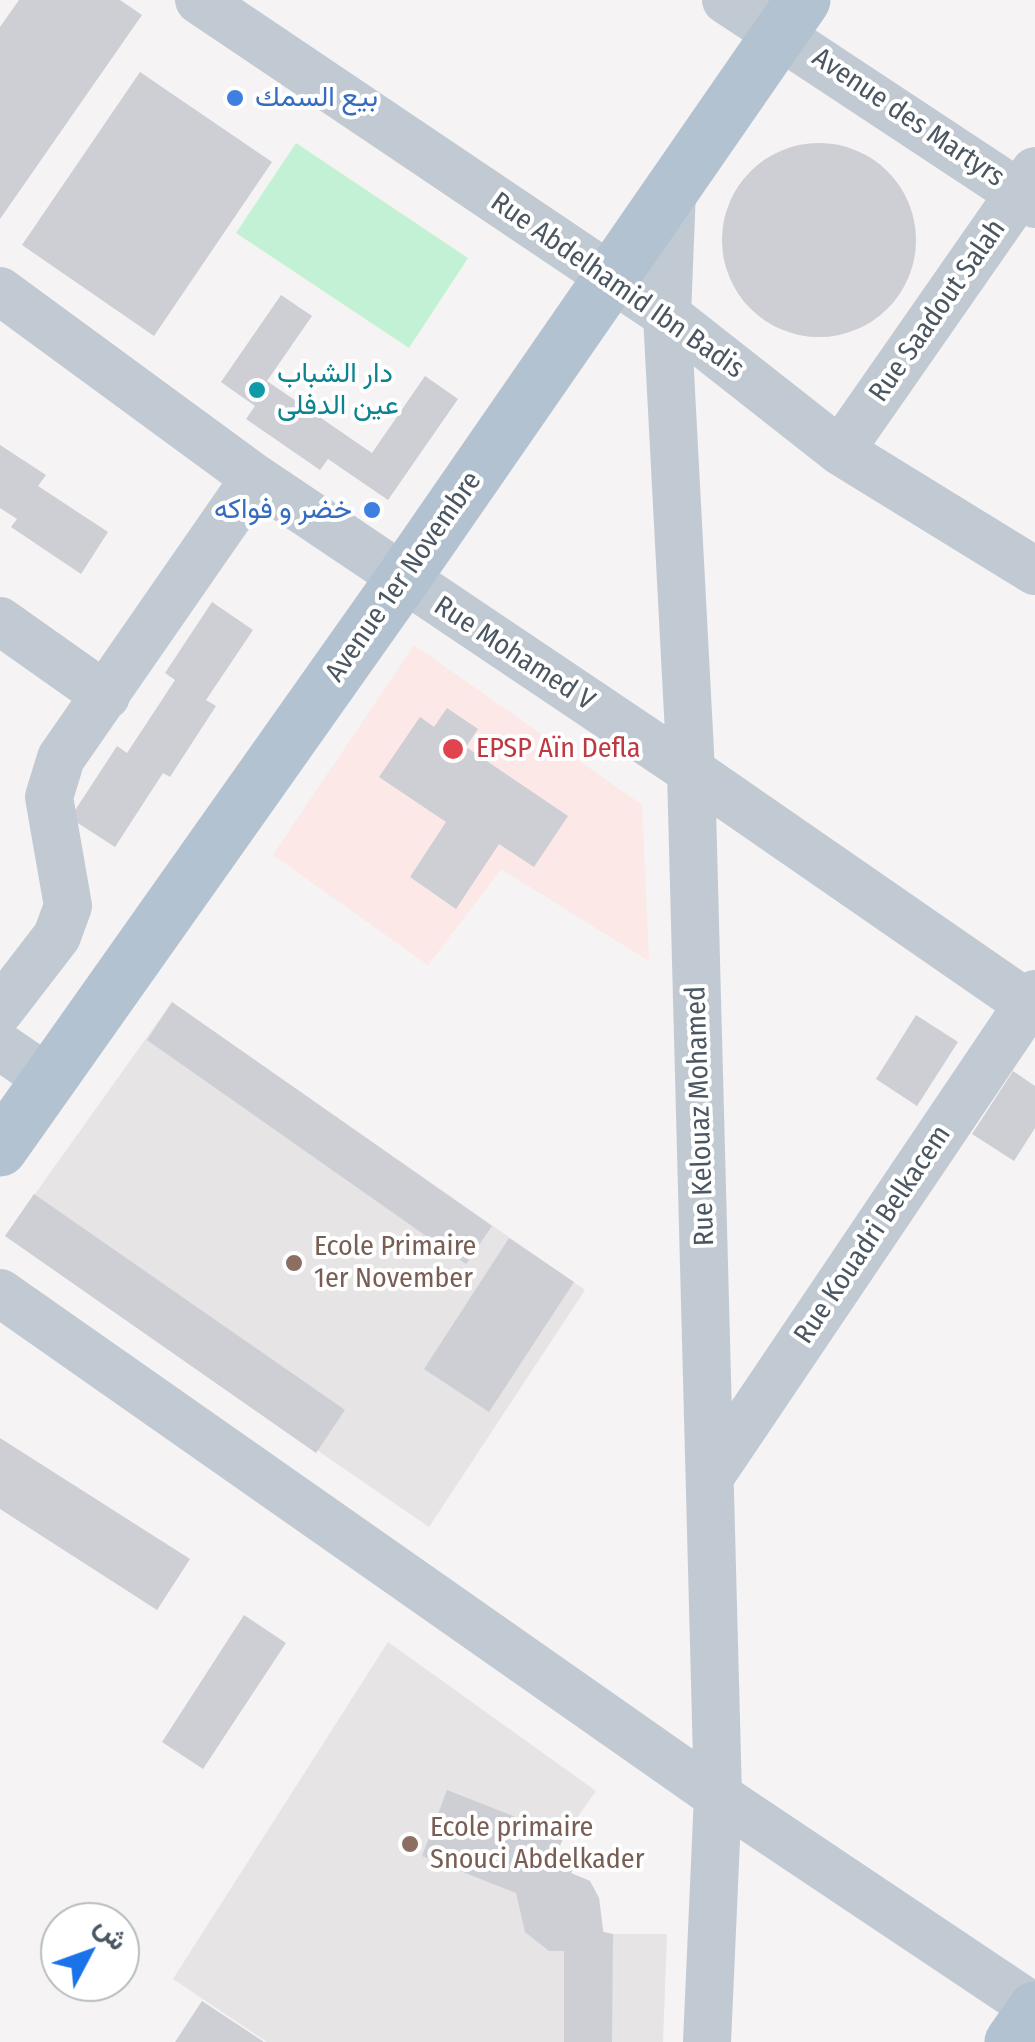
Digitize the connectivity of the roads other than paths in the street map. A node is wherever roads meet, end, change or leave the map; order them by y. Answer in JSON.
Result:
{"nodes":[{"id":1,"x":199,"y":0,"type":"edge"},
{"id":2,"x":726,"y":0,"type":"edge"},
{"id":3,"x":792,"y":17,"type":"edge"},
{"id":4,"x":1030,"y":189,"type":"edge"},
{"id":5,"x":672,"y":190,"type":"junction"},
{"id":6,"x":612,"y":277,"type":"junction"},
{"id":7,"x":0,"y":290,"type":"edge"},
{"id":8,"x":667,"y":314,"type":"junction"},
{"id":9,"x":840,"y":451,"type":"junction"},
{"id":10,"x":255,"y":478,"type":"junction"},
{"id":11,"x":1035,"y":571,"type":"edge"},
{"id":12,"x":402,"y":580,"type":"junction"},
{"id":13,"x":0,"y":621,"type":"edge"},
{"id":14,"x":106,"y":696,"type":"junction"},
{"id":15,"x":691,"y":771,"type":"junction"},
{"id":16,"x":1033,"y":1002,"type":"edge"},
{"id":17,"x":0,"y":1010,"type":"edge"},
{"id":18,"x":0,"y":1046,"type":"edge"},
{"id":19,"x":51,"y":1082,"type":"junction"},
{"id":20,"x":0,"y":1150,"type":"edge"},
{"id":21,"x":0,"y":1293,"type":"edge"},
{"id":22,"x":711,"y":1476,"type":"junction"},
{"id":23,"x":718,"y":1796,"type":"junction"},
{"id":24,"x":1035,"y":2009,"type":"edge"},
{"id":25,"x":707,"y":2042,"type":"edge"},
{"id":26,"x":1012,"y":2042,"type":"edge"}],
"edges":[{"from":1,"to":6,"type":"street","name":"Rue Abdelhamid Ibn Badis"},
{"from":2,"to":3,"type":"street","name":"Avenue des Martyrs"},
{"from":3,"to":4,"type":"street","name":"Avenue des Martyrs"},
{"from":3,"to":5,"type":"main road","name":"Avenue 1er Novembre"},
{"from":4,"to":9,"type":"street","name":"Rue Saadout Salah"},
{"from":5,"to":6,"type":"main road","name":"Avenue 1er Novembre"},
{"from":5,"to":8,"type":"street","name":"Rue Kelouaz Mohamed"},
{"from":6,"to":8,"type":"street","name":"Rue Abdelhamid Ibn Badis"},
{"from":6,"to":12,"type":"main road","name":"Avenue 1er Novembre"},
{"from":7,"to":10,"type":"street","name":"Rue Mohamed V"},
{"from":8,"to":9,"type":"street","name":"Rue Abdelhamid Ibn Badis"},
{"from":8,"to":15,"type":"street","name":"Rue Kelouaz Mohamed"},
{"from":9,"to":11,"type":"street","name":"Rue Abdelhamid Ibn Badis"},
{"from":10,"to":12,"type":"street","name":"Rue Mohamed V"},
{"from":10,"to":14,"type":"street"},
{"from":12,"to":15,"type":"street","name":"Rue Mohamed V"},
{"from":12,"to":19,"type":"main road","name":"Avenue 1er Novembre"},
{"from":13,"to":14,"type":"street"},
{"from":14,"to":17,"type":"street"},
{"from":15,"to":16,"type":"street","name":"Rue Mohamed V"},
{"from":15,"to":22,"type":"street","name":"Rue Kelouaz Mohamed"},
{"from":16,"to":22,"type":"street","name":"Rue Kouadri Belkacem"},
{"from":18,"to":19,"type":"street"},
{"from":19,"to":20,"type":"main road","name":"Avenue 1er Novembre"},
{"from":21,"to":23,"type":"street"},
{"from":22,"to":23,"type":"street","name":"Rue Kelouaz Mohamed"},
{"from":23,"to":24,"type":"street"},
{"from":23,"to":25,"type":"street","name":"Rue Kelouaz Mohamed"},
{"from":24,"to":26,"type":"main road"}]}
